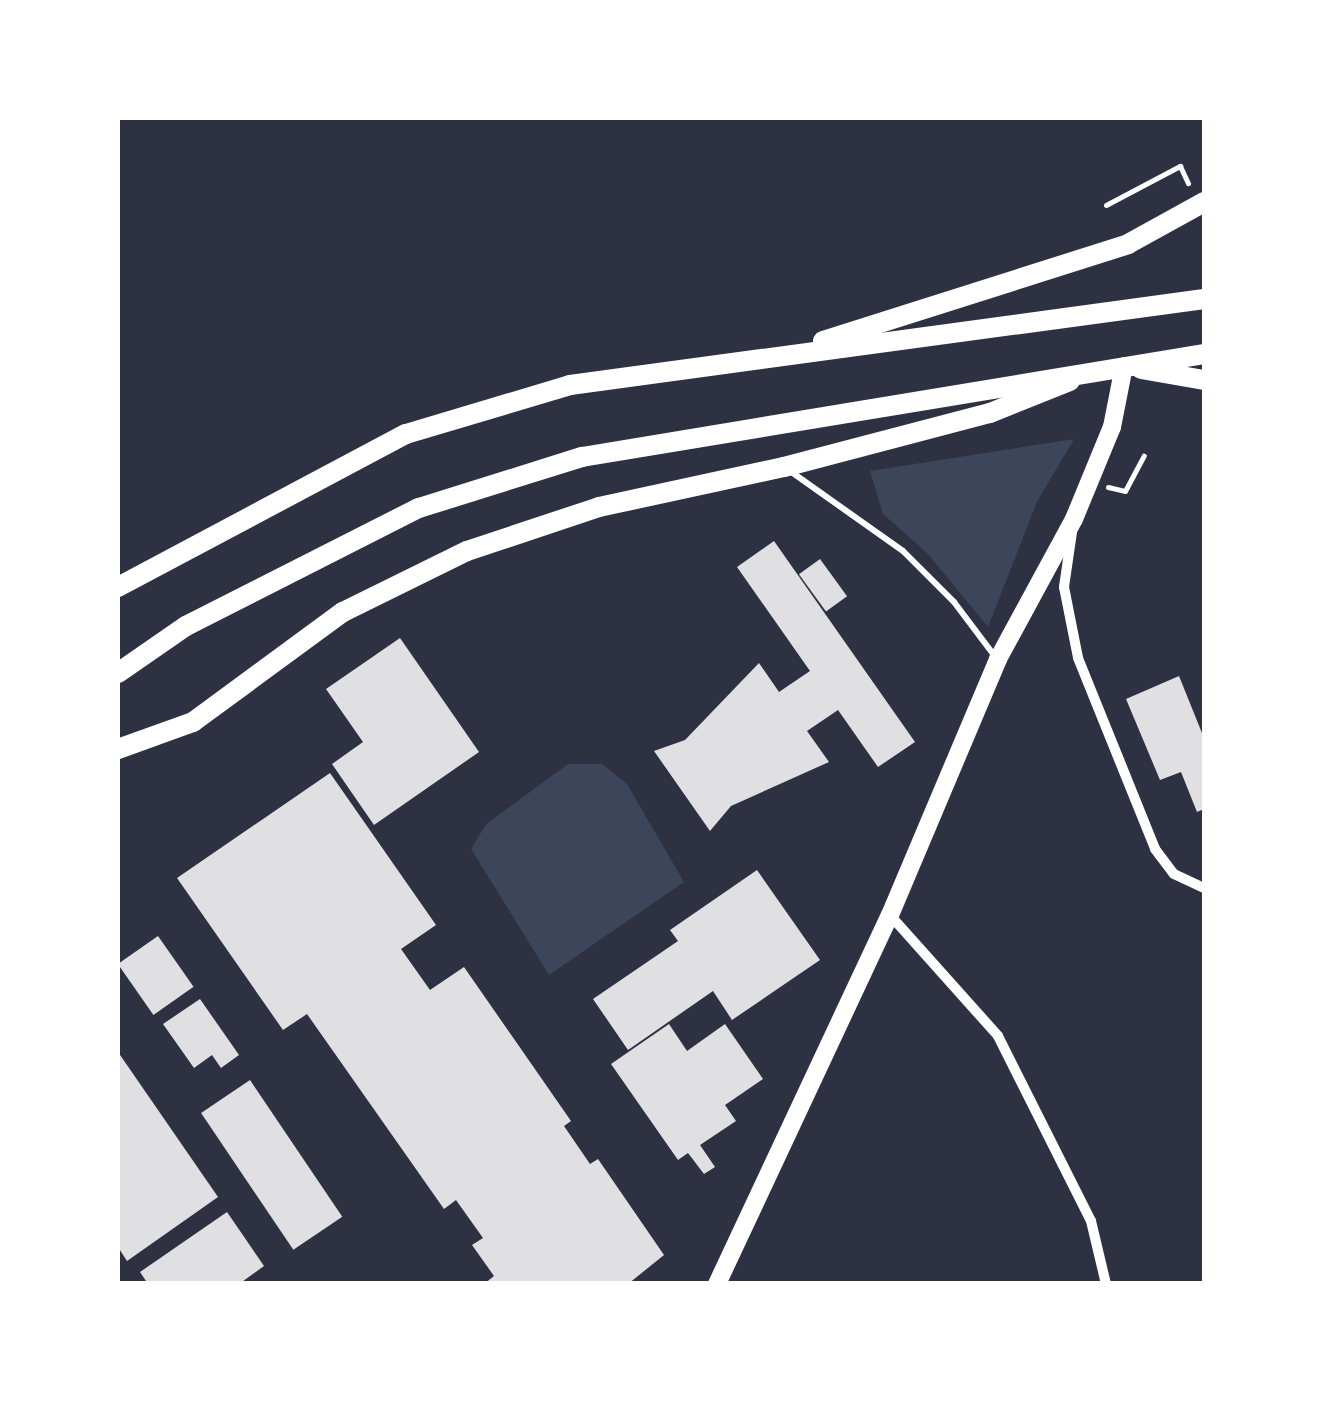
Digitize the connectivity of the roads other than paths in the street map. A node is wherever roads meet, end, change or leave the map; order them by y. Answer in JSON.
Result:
{"nodes":[{"id":1,"x":1204,"y":202,"type":"edge"},
{"id":2,"x":1204,"y":298,"type":"edge"},
{"id":3,"x":1204,"y":354,"type":"edge"},
{"id":4,"x":773,"y":358,"type":"junction"},
{"id":5,"x":1124,"y":366,"type":"junction"},
{"id":6,"x":1086,"y":372,"type":"junction"},
{"id":7,"x":1204,"y":380,"type":"edge"},
{"id":8,"x":784,"y":467,"type":"junction"},
{"id":9,"x":1074,"y":519,"type":"junction"},
{"id":10,"x":118,"y":586,"type":"edge"},
{"id":11,"x":998,"y":660,"type":"junction"},
{"id":12,"x":118,"y":673,"type":"edge"},
{"id":13,"x":118,"y":749,"type":"edge"},
{"id":14,"x":1204,"y":888,"type":"edge"},
{"id":15,"x":890,"y":915,"type":"junction"},
{"id":16,"x":717,"y":1284,"type":"edge"},
{"id":17,"x":1106,"y":1284,"type":"edge"}],
"edges":[{"from":1,"to":4,"type":"highway"},
{"from":2,"to":4,"type":"highway"},
{"from":3,"to":5,"type":"highway"},
{"from":4,"to":10,"type":"highway"},
{"from":5,"to":6,"type":"highway"},
{"from":5,"to":7,"type":"highway"},
{"from":5,"to":9,"type":"main road"},
{"from":6,"to":8,"type":"highway"},
{"from":6,"to":12,"type":"highway"},
{"from":8,"to":11,"type":"lane"},
{"from":8,"to":13,"type":"highway"},
{"from":9,"to":11,"type":"main road"},
{"from":9,"to":14,"type":"street"},
{"from":11,"to":15,"type":"main road"},
{"from":15,"to":16,"type":"main road"},
{"from":15,"to":17,"type":"street"}]}
